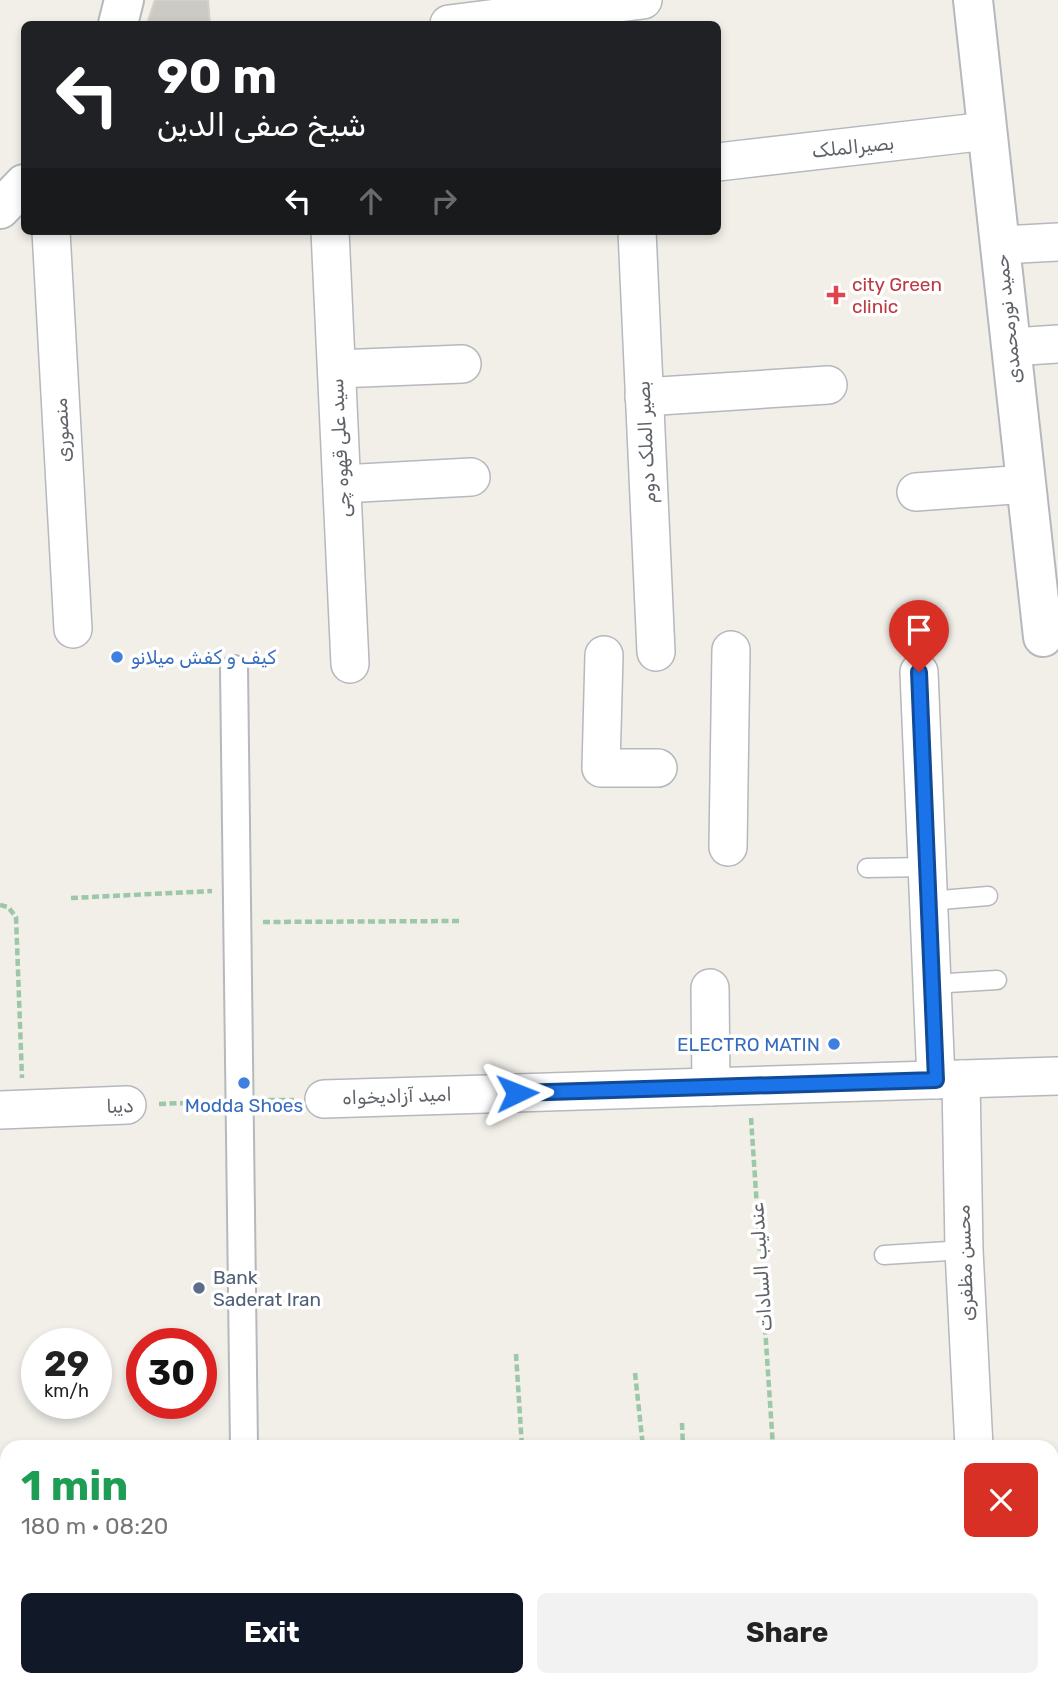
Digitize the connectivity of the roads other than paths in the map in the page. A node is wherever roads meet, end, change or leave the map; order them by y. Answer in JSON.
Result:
{"nodes":[{"id":1,"x":124,"y":0,"type":"edge"},
{"id":2,"x":439,"y":0,"type":"edge"},
{"id":3,"x":974,"y":0,"type":"edge"},
{"id":4,"x":617,"y":7,"type":"edge"},
{"id":5,"x":119,"y":21,"type":"edge"},
{"id":6,"x":442,"y":21,"type":"edge"},
{"id":7,"x":479,"y":21,"type":"edge"},
{"id":8,"x":987,"y":131,"type":"junction"},
{"id":9,"x":721,"y":162,"type":"edge"},
{"id":10,"x":21,"y":187,"type":"edge"},
{"id":11,"x":0,"y":209,"type":"edge"},
{"id":12,"x":51,"y":235,"type":"edge"},
{"id":13,"x":330,"y":235,"type":"edge"},
{"id":14,"x":637,"y":235,"type":"edge"},
{"id":15,"x":1058,"y":242,"type":"edge"},
{"id":16,"x":1000,"y":245,"type":"junction"},
{"id":17,"x":1058,"y":344,"type":"edge"},
{"id":18,"x":1011,"y":347,"type":"junction"},
{"id":19,"x":461,"y":364,"type":"dead end"},
{"id":20,"x":337,"y":369,"type":"junction"},
{"id":21,"x":828,"y":385,"type":"dead end"},
{"id":22,"x":644,"y":397,"type":"junction"},
{"id":23,"x":471,"y":477,"type":"dead end"},
{"id":24,"x":342,"y":484,"type":"junction"},
{"id":25,"x":1026,"y":484,"type":"junction"},
{"id":26,"x":916,"y":492,"type":"dead end"},
{"id":27,"x":73,"y":629,"type":"dead end"},
{"id":28,"x":1043,"y":637,"type":"dead end"},
{"id":29,"x":731,"y":650,"type":"dead end"},
{"id":30,"x":656,"y":652,"type":"dead end"},
{"id":31,"x":604,"y":655,"type":"dead end"},
{"id":32,"x":350,"y":664,"type":"dead end"},
{"id":33,"x":234,"y":669,"type":"dead end"},
{"id":34,"x":919,"y":672,"type":"dead end"},
{"id":35,"x":658,"y":768,"type":"dead end"},
{"id":36,"x":728,"y":847,"type":"dead end"},
{"id":37,"x":867,"y":868,"type":"dead end"},
{"id":38,"x":928,"y":884,"type":"junction"},
{"id":39,"x":988,"y":896,"type":"dead end"},
{"id":40,"x":997,"y":980,"type":"dead end"},
{"id":41,"x":932,"y":985,"type":"junction"},
{"id":42,"x":710,"y":988,"type":"dead end"},
{"id":43,"x":1058,"y":1076,"type":"edge"},
{"id":44,"x":949,"y":1079,"type":"junction"},
{"id":45,"x":711,"y":1087,"type":"junction"},
{"id":46,"x":324,"y":1099,"type":"road end"},
{"id":47,"x":127,"y":1105,"type":"road end"},
{"id":48,"x":12,"y":1110,"type":"edge"},
{"id":49,"x":964,"y":1250,"type":"junction"},
{"id":50,"x":884,"y":1255,"type":"dead end"},
{"id":51,"x":244,"y":1440,"type":"edge"},
{"id":52,"x":974,"y":1440,"type":"edge"}],
"edges":[{"from":1,"to":5,"type":"street"},
{"from":2,"to":6,"type":"street"},
{"from":3,"to":8,"type":"street","name":"حمید نورمحمدی"},
{"from":4,"to":7,"type":"street"},
{"from":8,"to":9,"type":"street","name":"بصیرالملک"},
{"from":8,"to":16,"type":"street","name":"حمید نورمحمدی"},
{"from":10,"to":11,"type":"street"},
{"from":12,"to":27,"type":"street","name":"منصوری"},
{"from":13,"to":20,"type":"street","name":"سید علی قهوه چی"},
{"from":14,"to":22,"type":"street","name":"بصیر الملک دوم"},
{"from":15,"to":16,"type":"street"},
{"from":16,"to":18,"type":"street","name":"حمید نورمحمدی"},
{"from":17,"to":18,"type":"street"},
{"from":18,"to":25,"type":"street","name":"حمید نورمحمدی"},
{"from":19,"to":20,"type":"street"},
{"from":20,"to":24,"type":"street","name":"سید علی قهوه چی"},
{"from":21,"to":22,"type":"street"},
{"from":22,"to":30,"type":"street","name":"بصیر الملک دوم"},
{"from":23,"to":24,"type":"street"},
{"from":24,"to":32,"type":"street","name":"سید علی قهوه چی"},
{"from":25,"to":26,"type":"street"},
{"from":25,"to":28,"type":"street","name":"حمید نورمحمدی"},
{"from":29,"to":36,"type":"street"},
{"from":31,"to":35,"type":"street"},
{"from":33,"to":51,"type":"street"},
{"from":34,"to":38,"type":"street","name":"محسن مظفری"},
{"from":37,"to":38,"type":"lane"},
{"from":38,"to":39,"type":"lane"},
{"from":38,"to":41,"type":"street","name":"محسن مظفری"},
{"from":40,"to":41,"type":"lane"},
{"from":41,"to":44,"type":"street","name":"محسن مظفری"},
{"from":42,"to":45,"type":"street"},
{"from":43,"to":44,"type":"street","name":"امید آزادیخواه"},
{"from":44,"to":45,"type":"street","name":"امید آزادیخواه"},
{"from":44,"to":49,"type":"street","name":"محسن مظفری"},
{"from":45,"to":46,"type":"street","name":"امید آزادیخواه"},
{"from":47,"to":48,"type":"street","name":"دیبا"},
{"from":49,"to":50,"type":"lane"},
{"from":49,"to":52,"type":"street","name":"محسن مظفری"}]}
